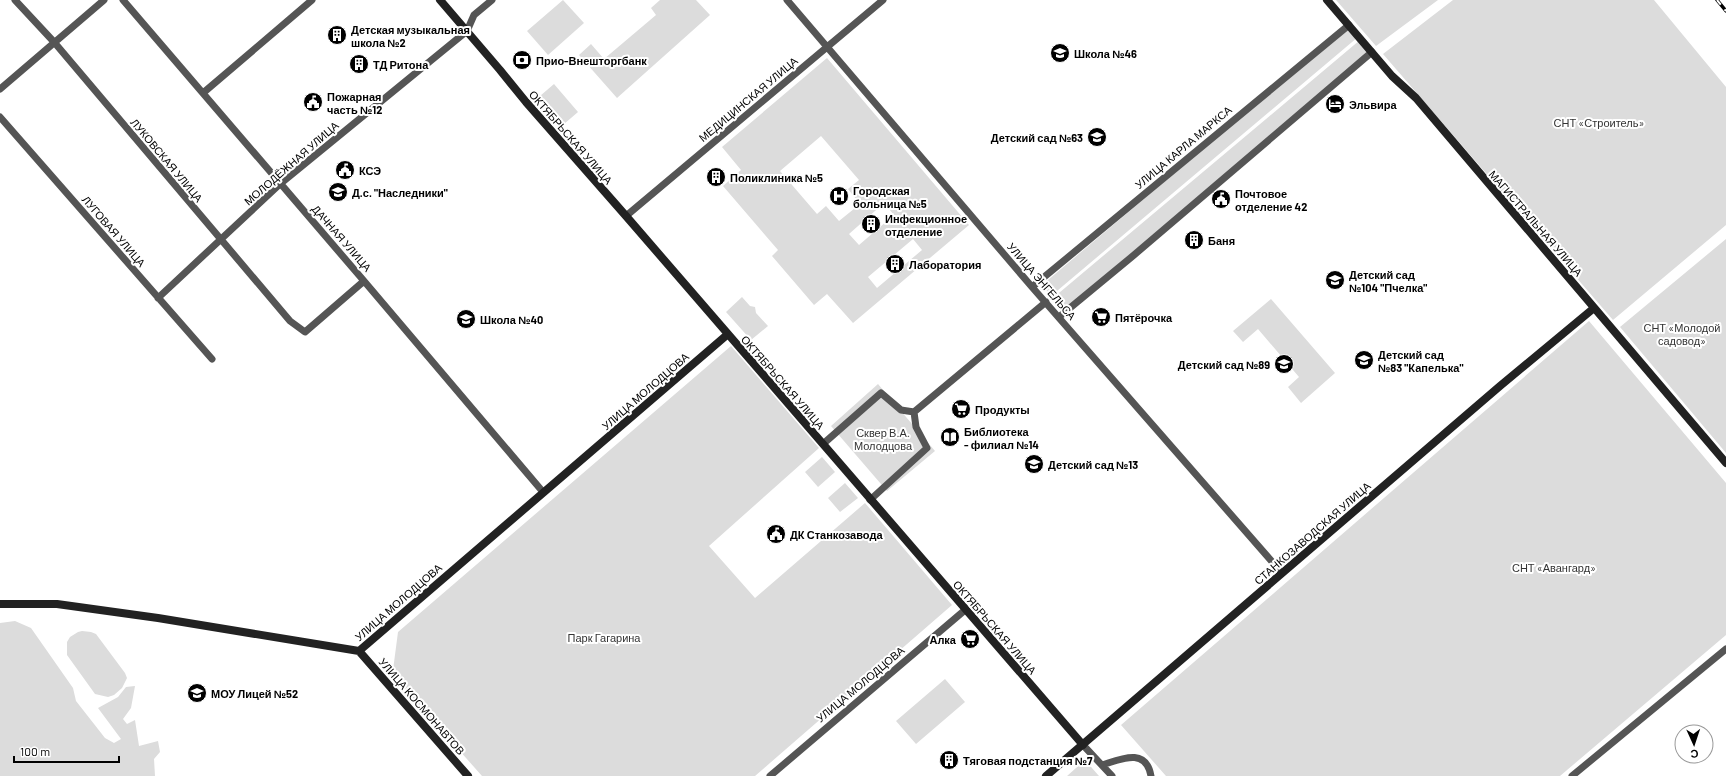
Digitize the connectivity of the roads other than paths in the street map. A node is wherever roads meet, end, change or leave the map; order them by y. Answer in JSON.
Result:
{"nodes":[{"id":1,"x":14,"y":0,"type":"edge"},
{"id":2,"x":104,"y":0,"type":"edge"},
{"id":3,"x":123,"y":0,"type":"edge"},
{"id":4,"x":312,"y":0,"type":"edge"},
{"id":5,"x":440,"y":0,"type":"edge"},
{"id":6,"x":492,"y":0,"type":"edge"},
{"id":7,"x":787,"y":0,"type":"edge"},
{"id":8,"x":883,"y":0,"type":"edge"},
{"id":9,"x":1327,"y":0,"type":"edge"},
{"id":10,"x":1349,"y":26,"type":"junction"},
{"id":11,"x":467,"y":31,"type":"junction"},
{"id":12,"x":54,"y":42,"type":"junction"},
{"id":13,"x":828,"y":47,"type":"junction"},
{"id":14,"x":1372,"y":52,"type":"junction"},
{"id":15,"x":0,"y":88,"type":"edge"},
{"id":16,"x":203,"y":94,"type":"junction"},
{"id":17,"x":0,"y":117,"type":"edge"},
{"id":18,"x":280,"y":184,"type":"junction"},
{"id":19,"x":626,"y":216,"type":"junction"},
{"id":20,"x":221,"y":241,"type":"junction"},
{"id":21,"x":364,"y":281,"type":"junction"},
{"id":22,"x":1032,"y":287,"type":"junction"},
{"id":23,"x":158,"y":298,"type":"junction"},
{"id":24,"x":1046,"y":302,"type":"junction"},
{"id":25,"x":1594,"y":308,"type":"junction"},
{"id":26,"x":1058,"y":317,"type":"junction"},
{"id":27,"x":728,"y":334,"type":"junction"},
{"id":28,"x":212,"y":359,"type":"dead end"},
{"id":29,"x":914,"y":412,"type":"junction"},
{"id":30,"x":823,"y":444,"type":"junction"},
{"id":31,"x":1726,"y":463,"type":"edge"},
{"id":32,"x":543,"y":492,"type":"junction"},
{"id":33,"x":870,"y":500,"type":"junction"},
{"id":34,"x":1282,"y":574,"type":"junction"},
{"id":35,"x":0,"y":604,"type":"edge"},
{"id":36,"x":965,"y":610,"type":"junction"},
{"id":37,"x":1726,"y":649,"type":"edge"},
{"id":38,"x":359,"y":651,"type":"junction"},
{"id":39,"x":1083,"y":745,"type":"junction"},
{"id":40,"x":1102,"y":765,"type":"junction"},
{"id":41,"x":468,"y":776,"type":"edge"},
{"id":42,"x":770,"y":776,"type":"edge"},
{"id":43,"x":1046,"y":776,"type":"edge"},
{"id":44,"x":1112,"y":776,"type":"edge"},
{"id":45,"x":1151,"y":776,"type":"edge"},
{"id":46,"x":1572,"y":776,"type":"edge"}],
"edges":[{"from":1,"to":12,"type":"street","name":"ЛУКОВСКАЯ УЛИЦА"},
{"from":2,"to":12,"type":"street"},
{"from":3,"to":16,"type":"street","name":"ДАЧНАЯ УЛИЦА"},
{"from":4,"to":16,"type":"street"},
{"from":5,"to":11,"type":"street","name":"ОКТЯБРЬСКАЯ УЛИЦА"},
{"from":6,"to":11,"type":"street","name":"МОЛОДЁЖНАЯ УЛИЦА"},
{"from":7,"to":13,"type":"street","name":"УЛИЦА ЭНГЕЛЬСА"},
{"from":8,"to":13,"type":"street","name":"МЕДИЦИНСКАЯ УЛИЦА"},
{"from":9,"to":10,"type":"street","name":"МАГИСТРАЛЬНАЯ УЛИЦА"},
{"from":10,"to":14,"type":"street","name":"МАГИСТРАЛЬНАЯ УЛИЦА"},
{"from":10,"to":22,"type":"street","name":"УЛИЦА КАРЛА МАРКСА"},
{"from":11,"to":18,"type":"street","name":"МОЛОДЁЖНАЯ УЛИЦА"},
{"from":11,"to":19,"type":"street","name":"ОКТЯБРЬСКАЯ УЛИЦА"},
{"from":12,"to":15,"type":"street"},
{"from":12,"to":20,"type":"street","name":"ЛУКОВСКАЯ УЛИЦА"},
{"from":13,"to":19,"type":"street","name":"МЕДИЦИНСКАЯ УЛИЦА"},
{"from":13,"to":22,"type":"street","name":"УЛИЦА ЭНГЕЛЬСА"},
{"from":14,"to":25,"type":"street","name":"МАГИСТРАЛЬНАЯ УЛИЦА"},
{"from":14,"to":26,"type":"street"},
{"from":16,"to":18,"type":"street","name":"ДАЧНАЯ УЛИЦА"},
{"from":17,"to":23,"type":"street","name":"ЛУГОВАЯ УЛИЦА"},
{"from":18,"to":20,"type":"street","name":"МОЛОДЁЖНАЯ УЛИЦА"},
{"from":18,"to":21,"type":"street","name":"ДАЧНАЯ УЛИЦА"},
{"from":19,"to":27,"type":"street","name":"ОКТЯБРЬСКАЯ УЛИЦА"},
{"from":20,"to":21,"type":"street","name":"ЛУКОВСКАЯ УЛИЦА"},
{"from":20,"to":23,"type":"street","name":"МОЛОДЁЖНАЯ УЛИЦА"},
{"from":21,"to":32,"type":"street","name":"ДАЧНАЯ УЛИЦА"},
{"from":22,"to":24,"type":"street","name":"УЛИЦА ЭНГЕЛЬСА"},
{"from":23,"to":28,"type":"street","name":"ЛУГОВАЯ УЛИЦА"},
{"from":24,"to":26,"type":"street","name":"УЛИЦА ЭНГЕЛЬСА"},
{"from":24,"to":29,"type":"street"},
{"from":25,"to":31,"type":"street","name":"МАГИСТРАЛЬНАЯ УЛИЦА"},
{"from":25,"to":34,"type":"street","name":"СТАНКОЗАВОДСКАЯ УЛИЦА"},
{"from":26,"to":34,"type":"street","name":"УЛИЦА ЭНГЕЛЬСА"},
{"from":27,"to":30,"type":"street","name":"ОКТЯБРЬСКАЯ УЛИЦА"},
{"from":27,"to":32,"type":"street","name":"УЛИЦА МОЛОДЦОВА"},
{"from":29,"to":30,"type":"street"},
{"from":29,"to":33,"type":"street"},
{"from":30,"to":33,"type":"street","name":"ОКТЯБРЬСКАЯ УЛИЦА"},
{"from":32,"to":38,"type":"street","name":"УЛИЦА МОЛОДЦОВА"},
{"from":33,"to":36,"type":"street","name":"ОКТЯБРЬСКАЯ УЛИЦА"},
{"from":34,"to":39,"type":"street","name":"СТАНКОЗАВОДСКАЯ УЛИЦА"},
{"from":35,"to":38,"type":"street","name":"УЛИЦА МОЛОДЦОВА"},
{"from":36,"to":39,"type":"street","name":"ОКТЯБРЬСКАЯ УЛИЦА"},
{"from":36,"to":42,"type":"street","name":"УЛИЦА МОЛОДЦОВА"},
{"from":37,"to":46,"type":"street"},
{"from":38,"to":41,"type":"street","name":"УЛИЦА КОСМОНАВТОВ"},
{"from":39,"to":40,"type":"street","name":"ОКТЯБРЬСКАЯ УЛИЦА"},
{"from":39,"to":43,"type":"street","name":"СТАНКОЗАВОДСКАЯ УЛИЦА"},
{"from":40,"to":44,"type":"street","name":"ОКТЯБРЬСКАЯ УЛИЦА"},
{"from":40,"to":45,"type":"street"}]}
